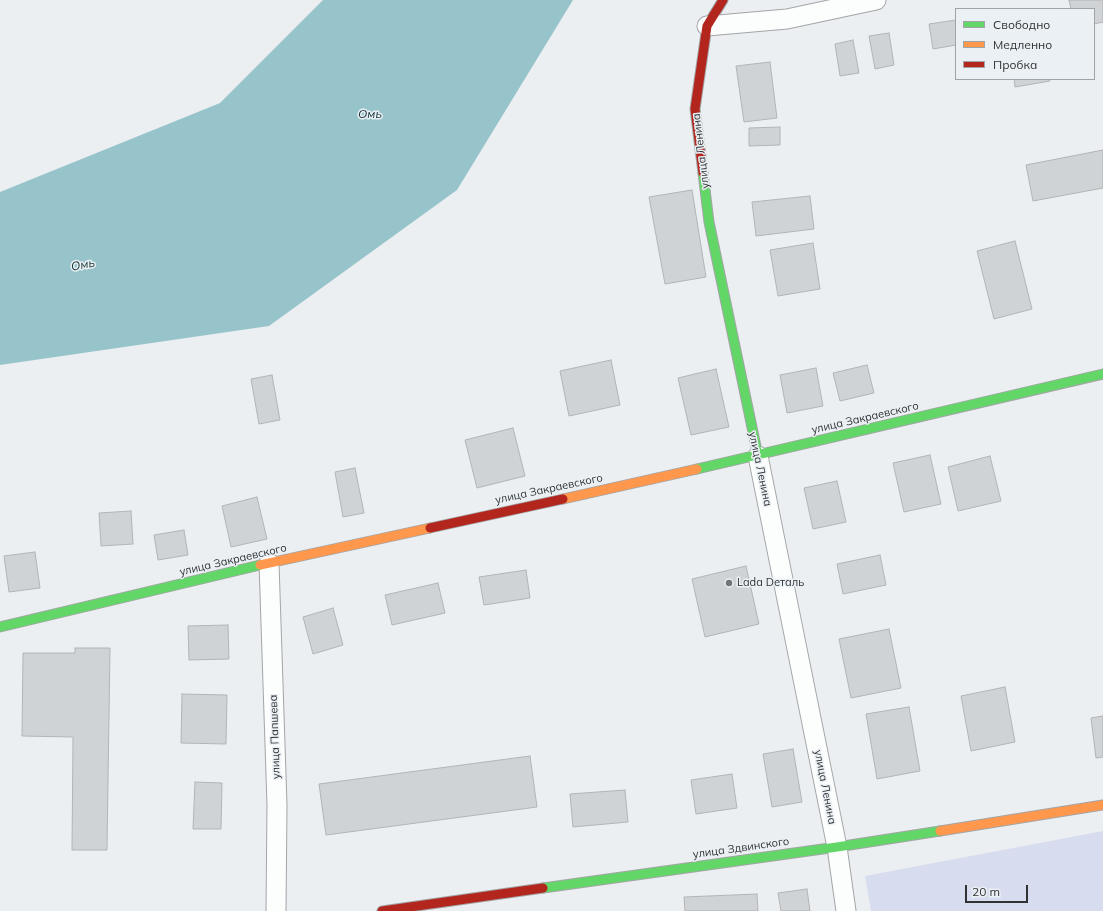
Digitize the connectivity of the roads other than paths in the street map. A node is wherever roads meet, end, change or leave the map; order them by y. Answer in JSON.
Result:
{"nodes":[{"id":1,"x":723,"y":0,"type":"edge"},
{"id":2,"x":876,"y":0,"type":"edge"},
{"id":3,"x":708,"y":26,"type":"junction"},
{"id":4,"x":1103,"y":374,"type":"edge"},
{"id":5,"x":758,"y":456,"type":"junction"},
{"id":6,"x":269,"y":563,"type":"junction"},
{"id":7,"x":0,"y":627,"type":"edge"},
{"id":8,"x":1103,"y":805,"type":"edge"},
{"id":9,"x":837,"y":847,"type":"junction"},
{"id":10,"x":276,"y":911,"type":"edge"},
{"id":11,"x":382,"y":911,"type":"edge"},
{"id":12,"x":846,"y":911,"type":"edge"}],
"edges":[{"from":1,"to":3,"type":"street"},
{"from":2,"to":3,"type":"street"},
{"from":3,"to":5,"type":"street","name":"улица Ленина"},
{"from":4,"to":5,"type":"street","name":"улица Закраевского"},
{"from":5,"to":6,"type":"street","name":"улица Закраевского"},
{"from":5,"to":9,"type":"street","name":"улица Ленина"},
{"from":6,"to":7,"type":"street","name":"улица Закраевского"},
{"from":6,"to":10,"type":"street","name":"улица Папшева"},
{"from":8,"to":9,"type":"street","name":"улица Здвинского"},
{"from":9,"to":11,"type":"street","name":"улица Здвинского"},
{"from":9,"to":12,"type":"street","name":"улица Ленина"}]}
